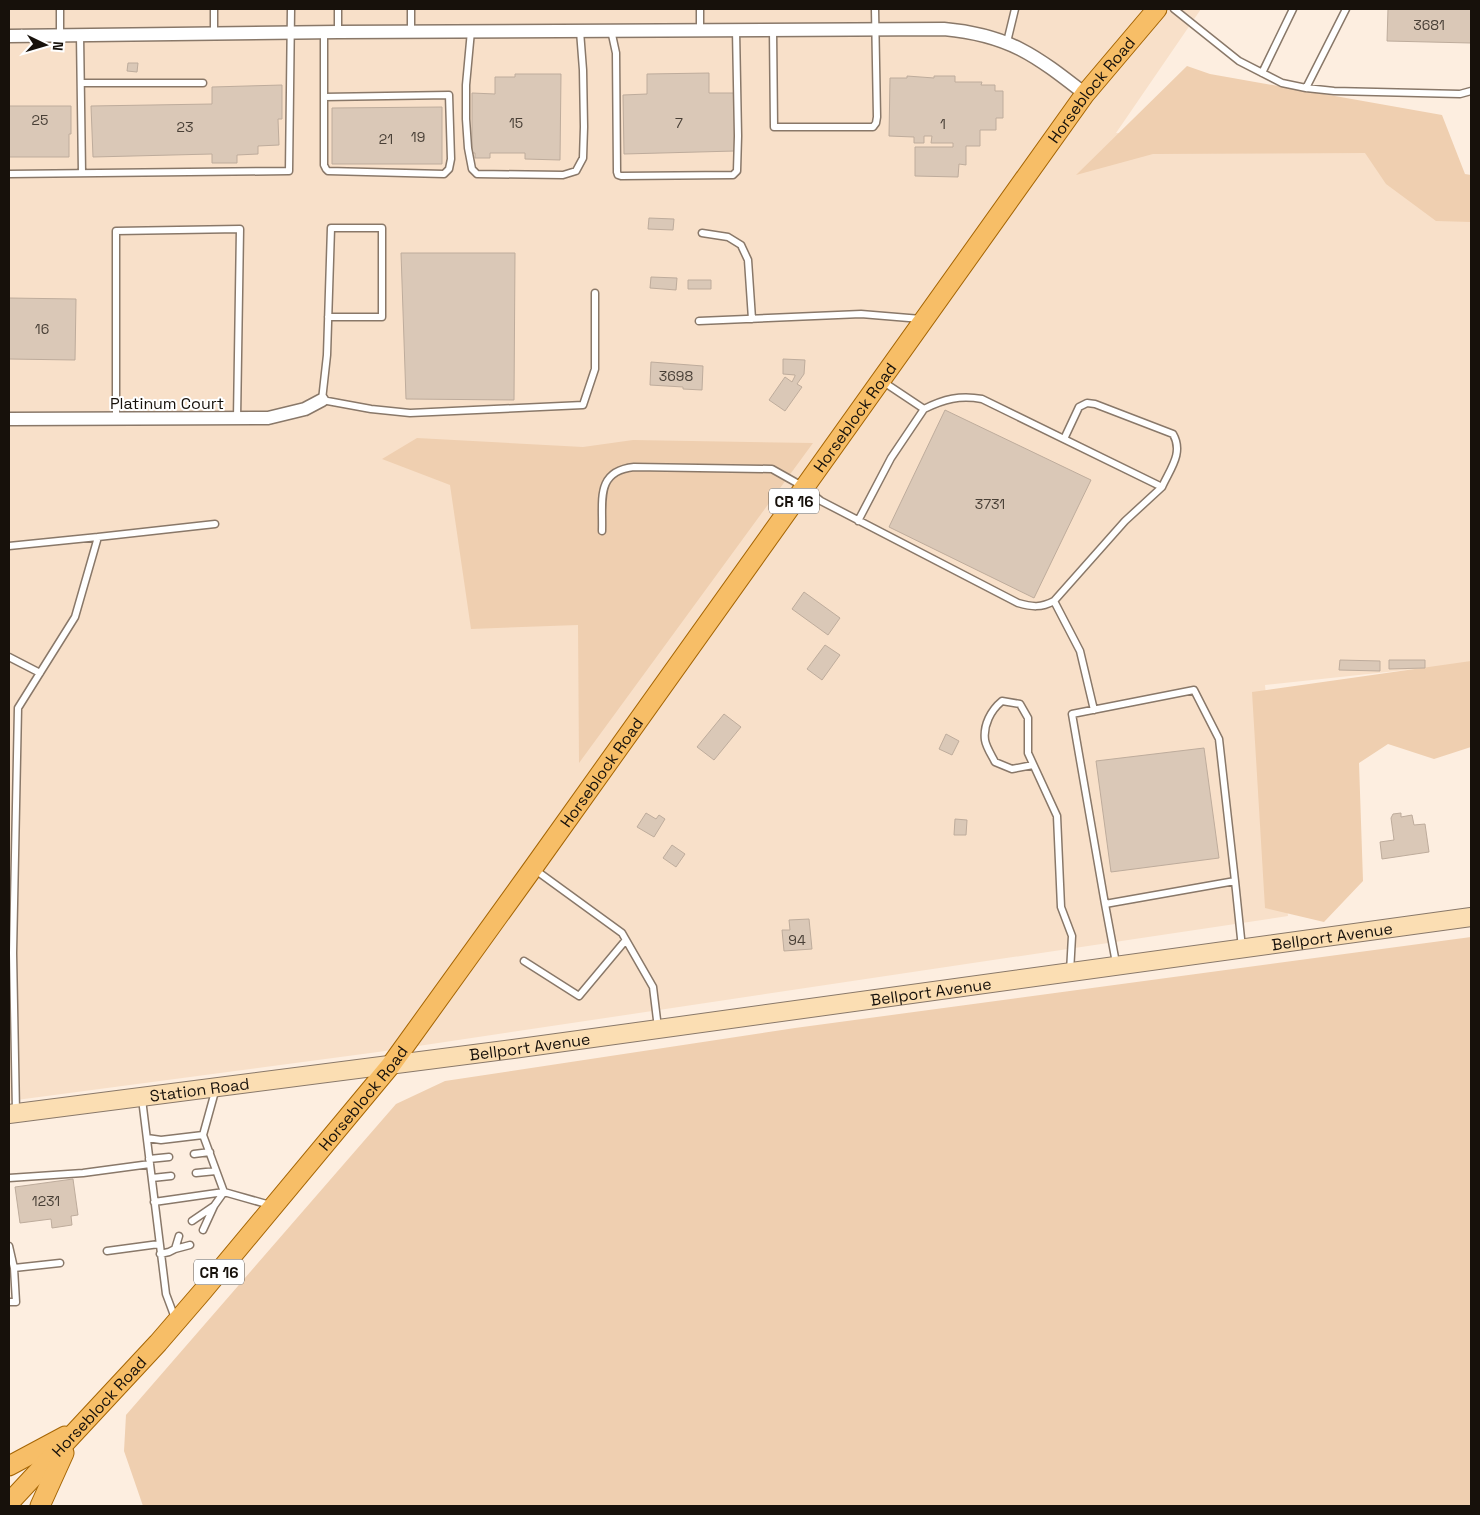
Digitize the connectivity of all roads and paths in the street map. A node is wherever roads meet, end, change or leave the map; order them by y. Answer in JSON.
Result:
{"nodes":[{"id":1,"x":60,"y":9,"type":"edge"},
{"id":2,"x":214,"y":9,"type":"edge"},
{"id":3,"x":291,"y":9,"type":"edge"},
{"id":4,"x":338,"y":9,"type":"edge"},
{"id":5,"x":411,"y":9,"type":"edge"},
{"id":6,"x":700,"y":9,"type":"edge"},
{"id":7,"x":875,"y":9,"type":"edge"},
{"id":8,"x":1015,"y":9,"type":"edge"},
{"id":9,"x":1157,"y":9,"type":"edge"},
{"id":10,"x":1174,"y":9,"type":"edge"},
{"id":11,"x":1293,"y":9,"type":"edge"},
{"id":12,"x":1346,"y":9,"type":"edge"},
{"id":13,"x":876,"y":29,"type":"junction"},
{"id":14,"x":580,"y":30,"type":"junction"},
{"id":15,"x":611,"y":30,"type":"junction"},
{"id":16,"x":736,"y":30,"type":"junction"},
{"id":17,"x":773,"y":30,"type":"junction"},
{"id":18,"x":411,"y":31,"type":"junction"},
{"id":19,"x":700,"y":31,"type":"junction"},
{"id":20,"x":324,"y":32,"type":"junction"},
{"id":21,"x":338,"y":32,"type":"junction"},
{"id":22,"x":472,"y":32,"type":"junction"},
{"id":23,"x":290,"y":33,"type":"junction"},
{"id":24,"x":214,"y":34,"type":"junction"},
{"id":25,"x":80,"y":35,"type":"junction"},
{"id":26,"x":9,"y":36,"type":"edge"},
{"id":27,"x":60,"y":36,"type":"junction"},
{"id":28,"x":1007,"y":42,"type":"junction"},
{"id":29,"x":1262,"y":74,"type":"junction"},
{"id":30,"x":203,"y":82,"type":"dead end"},
{"id":31,"x":81,"y":83,"type":"junction"},
{"id":32,"x":1306,"y":88,"type":"junction"},
{"id":33,"x":1471,"y":93,"type":"edge"},
{"id":34,"x":1085,"y":94,"type":"junction"},
{"id":35,"x":324,"y":97,"type":"junction"},
{"id":36,"x":82,"y":173,"type":"junction"},
{"id":37,"x":9,"y":174,"type":"edge"},
{"id":38,"x":702,"y":234,"type":"dead end"},
{"id":39,"x":595,"y":293,"type":"dead end"},
{"id":40,"x":328,"y":316,"type":"junction"},
{"id":41,"x":752,"y":319,"type":"junction"},
{"id":42,"x":925,"y":320,"type":"junction"},
{"id":43,"x":699,"y":321,"type":"dead end"},
{"id":44,"x":881,"y":380,"type":"junction"},
{"id":45,"x":322,"y":400,"type":"junction"},
{"id":46,"x":924,"y":409,"type":"junction"},
{"id":47,"x":9,"y":419,"type":"edge"},
{"id":48,"x":116,"y":419,"type":"junction"},
{"id":49,"x":237,"y":419,"type":"junction"},
{"id":50,"x":1064,"y":439,"type":"junction"},
{"id":51,"x":804,"y":487,"type":"junction"},
{"id":52,"x":1162,"y":487,"type":"junction"},
{"id":53,"x":858,"y":521,"type":"junction"},
{"id":54,"x":215,"y":524,"type":"dead end"},
{"id":55,"x":602,"y":531,"type":"dead end"},
{"id":56,"x":98,"y":538,"type":"junction"},
{"id":57,"x":9,"y":546,"type":"edge"},
{"id":58,"x":1054,"y":601,"type":"junction"},
{"id":59,"x":9,"y":657,"type":"edge"},
{"id":60,"x":40,"y":673,"type":"junction"},
{"id":61,"x":1094,"y":710,"type":"junction"},
{"id":62,"x":1033,"y":765,"type":"junction"},
{"id":63,"x":12,"y":789,"type":"edge"},
{"id":64,"x":534,"y":868,"type":"junction"},
{"id":65,"x":1235,"y":881,"type":"junction"},
{"id":66,"x":11,"y":888,"type":"edge"},
{"id":67,"x":1105,"y":904,"type":"junction"},
{"id":68,"x":1471,"y":917,"type":"edge"},
{"id":69,"x":625,"y":941,"type":"junction"},
{"id":70,"x":1242,"y":949,"type":"junction"},
{"id":71,"x":524,"y":961,"type":"dead end"},
{"id":72,"x":1117,"y":965,"type":"junction"},
{"id":73,"x":1070,"y":973,"type":"junction"},
{"id":74,"x":658,"y":1030,"type":"junction"},
{"id":75,"x":391,"y":1065,"type":"junction"},
{"id":76,"x":216,"y":1087,"type":"junction"},
{"id":77,"x":141,"y":1097,"type":"junction"},
{"id":78,"x":12,"y":1113,"type":"edge"},
{"id":79,"x":203,"y":1135,"type":"junction"},
{"id":80,"x":147,"y":1138,"type":"junction"},
{"id":81,"x":210,"y":1152,"type":"junction"},
{"id":82,"x":194,"y":1154,"type":"dead end"},
{"id":83,"x":169,"y":1157,"type":"dead end"},
{"id":84,"x":150,"y":1161,"type":"junction"},
{"id":85,"x":216,"y":1171,"type":"junction"},
{"id":86,"x":196,"y":1174,"type":"dead end"},
{"id":87,"x":171,"y":1176,"type":"dead end"},
{"id":88,"x":9,"y":1178,"type":"edge"},
{"id":89,"x":152,"y":1178,"type":"junction"},
{"id":90,"x":224,"y":1192,"type":"junction"},
{"id":91,"x":154,"y":1202,"type":"junction"},
{"id":92,"x":214,"y":1206,"type":"junction"},
{"id":93,"x":274,"y":1206,"type":"junction"},
{"id":94,"x":192,"y":1221,"type":"dead end"},
{"id":95,"x":203,"y":1230,"type":"dead end"},
{"id":96,"x":179,"y":1236,"type":"dead end"},
{"id":97,"x":159,"y":1244,"type":"junction"},
{"id":98,"x":190,"y":1245,"type":"dead end"},
{"id":99,"x":9,"y":1246,"type":"edge"},
{"id":100,"x":174,"y":1249,"type":"junction"},
{"id":101,"x":107,"y":1251,"type":"dead end"},
{"id":102,"x":160,"y":1254,"type":"junction"},
{"id":103,"x":60,"y":1263,"type":"dead end"},
{"id":104,"x":14,"y":1268,"type":"junction"},
{"id":105,"x":9,"y":1302,"type":"edge"},
{"id":106,"x":177,"y":1321,"type":"junction"},
{"id":107,"x":74,"y":1434,"type":"junction"},
{"id":108,"x":9,"y":1466,"type":"edge"},
{"id":109,"x":9,"y":1503,"type":"edge"},
{"id":110,"x":40,"y":1506,"type":"edge"}],
"edges":[{"from":1,"to":27,"type":"lane"},
{"from":2,"to":24,"type":"lane"},
{"from":3,"to":23,"type":"lane"},
{"from":4,"to":21,"type":"lane"},
{"from":5,"to":18,"type":"lane"},
{"from":6,"to":19,"type":"lane"},
{"from":7,"to":13,"type":"lane"},
{"from":8,"to":28,"type":"lane"},
{"from":9,"to":34,"type":"main road","name":"Horseblock Road","number":"CR 16"},
{"from":10,"to":29,"type":"lane"},
{"from":11,"to":29,"type":"lane"},
{"from":12,"to":32,"type":"lane"},
{"from":13,"to":17,"type":"street"},
{"from":13,"to":17,"type":"lane"},
{"from":13,"to":28,"type":"street"},
{"from":14,"to":15,"type":"street"},
{"from":14,"to":22,"type":"street"},
{"from":14,"to":22,"type":"lane"},
{"from":15,"to":16,"type":"lane"},
{"from":15,"to":19,"type":"street"},
{"from":16,"to":17,"type":"street"},
{"from":16,"to":19,"type":"street"},
{"from":18,"to":21,"type":"street"},
{"from":18,"to":22,"type":"street"},
{"from":20,"to":21,"type":"street"},
{"from":20,"to":23,"type":"street"},
{"from":20,"to":35,"type":"lane"},
{"from":23,"to":24,"type":"street"},
{"from":23,"to":36,"type":"lane"},
{"from":24,"to":25,"type":"street"},
{"from":25,"to":27,"type":"street"},
{"from":25,"to":31,"type":"lane"},
{"from":26,"to":27,"type":"street"},
{"from":28,"to":34,"type":"street"},
{"from":29,"to":32,"type":"lane"},
{"from":30,"to":31,"type":"lane"},
{"from":31,"to":36,"type":"lane"},
{"from":32,"to":33,"type":"lane"},
{"from":34,"to":42,"type":"main road","name":"Horseblock Road","number":"CR 16"},
{"from":35,"to":35,"type":"lane"},
{"from":36,"to":37,"type":"lane"},
{"from":38,"to":41,"type":"lane"},
{"from":39,"to":45,"type":"lane"},
{"from":40,"to":40,"type":"lane"},
{"from":40,"to":45,"type":"lane"},
{"from":41,"to":42,"type":"lane"},
{"from":41,"to":43,"type":"lane"},
{"from":42,"to":44,"type":"main road","name":"Horseblock Road","number":"CR 16"},
{"from":44,"to":46,"type":"lane"},
{"from":44,"to":51,"type":"main road","name":"Horseblock Road","number":"CR 16"},
{"from":45,"to":49,"type":"street","name":"Platinum Court"},
{"from":46,"to":50,"type":"lane"},
{"from":46,"to":53,"type":"lane"},
{"from":47,"to":48,"type":"street","name":"Platinum Court"},
{"from":48,"to":49,"type":"street","name":"Platinum Court"},
{"from":48,"to":49,"type":"lane"},
{"from":50,"to":52,"type":"lane"},
{"from":50,"to":52,"type":"lane"},
{"from":51,"to":53,"type":"lane"},
{"from":51,"to":55,"type":"lane"},
{"from":51,"to":64,"type":"main road","name":"Horseblock Road","number":"CR 16"},
{"from":52,"to":58,"type":"lane"},
{"from":53,"to":58,"type":"lane"},
{"from":54,"to":56,"type":"lane"},
{"from":56,"to":57,"type":"lane"},
{"from":56,"to":60,"type":"lane"},
{"from":58,"to":61,"type":"lane"},
{"from":59,"to":60,"type":"lane"},
{"from":60,"to":63,"type":"lane"},
{"from":61,"to":65,"type":"lane"},
{"from":61,"to":67,"type":"lane"},
{"from":62,"to":62,"type":"lane"},
{"from":62,"to":73,"type":"lane"},
{"from":63,"to":66,"type":"lane"},
{"from":64,"to":69,"type":"lane"},
{"from":64,"to":75,"type":"main road","name":"Horseblock Road","number":"CR 16"},
{"from":65,"to":67,"type":"lane"},
{"from":65,"to":70,"type":"lane"},
{"from":66,"to":78,"type":"lane"},
{"from":67,"to":72,"type":"lane"},
{"from":68,"to":70,"type":"main road","name":"Bellport Avenue"},
{"from":69,"to":71,"type":"lane"},
{"from":69,"to":74,"type":"lane"},
{"from":70,"to":72,"type":"main road","name":"Bellport Avenue"},
{"from":72,"to":73,"type":"main road","name":"Bellport Avenue"},
{"from":73,"to":74,"type":"main road","name":"Bellport Avenue"},
{"from":74,"to":75,"type":"main road","name":"Bellport Avenue"},
{"from":75,"to":76,"type":"main road","name":"Station Road"},
{"from":75,"to":93,"type":"main road","name":"Horseblock Road","number":"CR 16"},
{"from":76,"to":77,"type":"main road","name":"Station Road"},
{"from":76,"to":79,"type":"lane"},
{"from":77,"to":78,"type":"main road","name":"Station Road"},
{"from":77,"to":80,"type":"lane"},
{"from":79,"to":80,"type":"lane"},
{"from":79,"to":81,"type":"lane"},
{"from":80,"to":84,"type":"lane"},
{"from":81,"to":82,"type":"lane"},
{"from":81,"to":85,"type":"lane"},
{"from":83,"to":84,"type":"lane"},
{"from":84,"to":88,"type":"lane"},
{"from":84,"to":89,"type":"lane"},
{"from":85,"to":86,"type":"lane"},
{"from":85,"to":90,"type":"lane"},
{"from":87,"to":89,"type":"lane"},
{"from":89,"to":91,"type":"lane"},
{"from":90,"to":91,"type":"lane"},
{"from":90,"to":92,"type":"lane"},
{"from":90,"to":93,"type":"lane"},
{"from":91,"to":97,"type":"lane"},
{"from":92,"to":94,"type":"lane"},
{"from":92,"to":95,"type":"lane"},
{"from":93,"to":106,"type":"main road","name":"Horseblock Road","number":"CR 16"},
{"from":96,"to":100,"type":"lane"},
{"from":97,"to":101,"type":"lane"},
{"from":97,"to":102,"type":"lane"},
{"from":98,"to":100,"type":"lane"},
{"from":99,"to":104,"type":"lane"},
{"from":100,"to":102,"type":"lane"},
{"from":102,"to":106,"type":"lane"},
{"from":103,"to":104,"type":"lane"},
{"from":104,"to":105,"type":"lane"},
{"from":106,"to":107,"type":"main road","name":"Horseblock Road","number":"CR 16"},
{"from":107,"to":108,"type":"main road"},
{"from":107,"to":109,"type":"main road","name":"Horseblock Road","number":"CR 16"},
{"from":107,"to":110,"type":"main road"}]}
